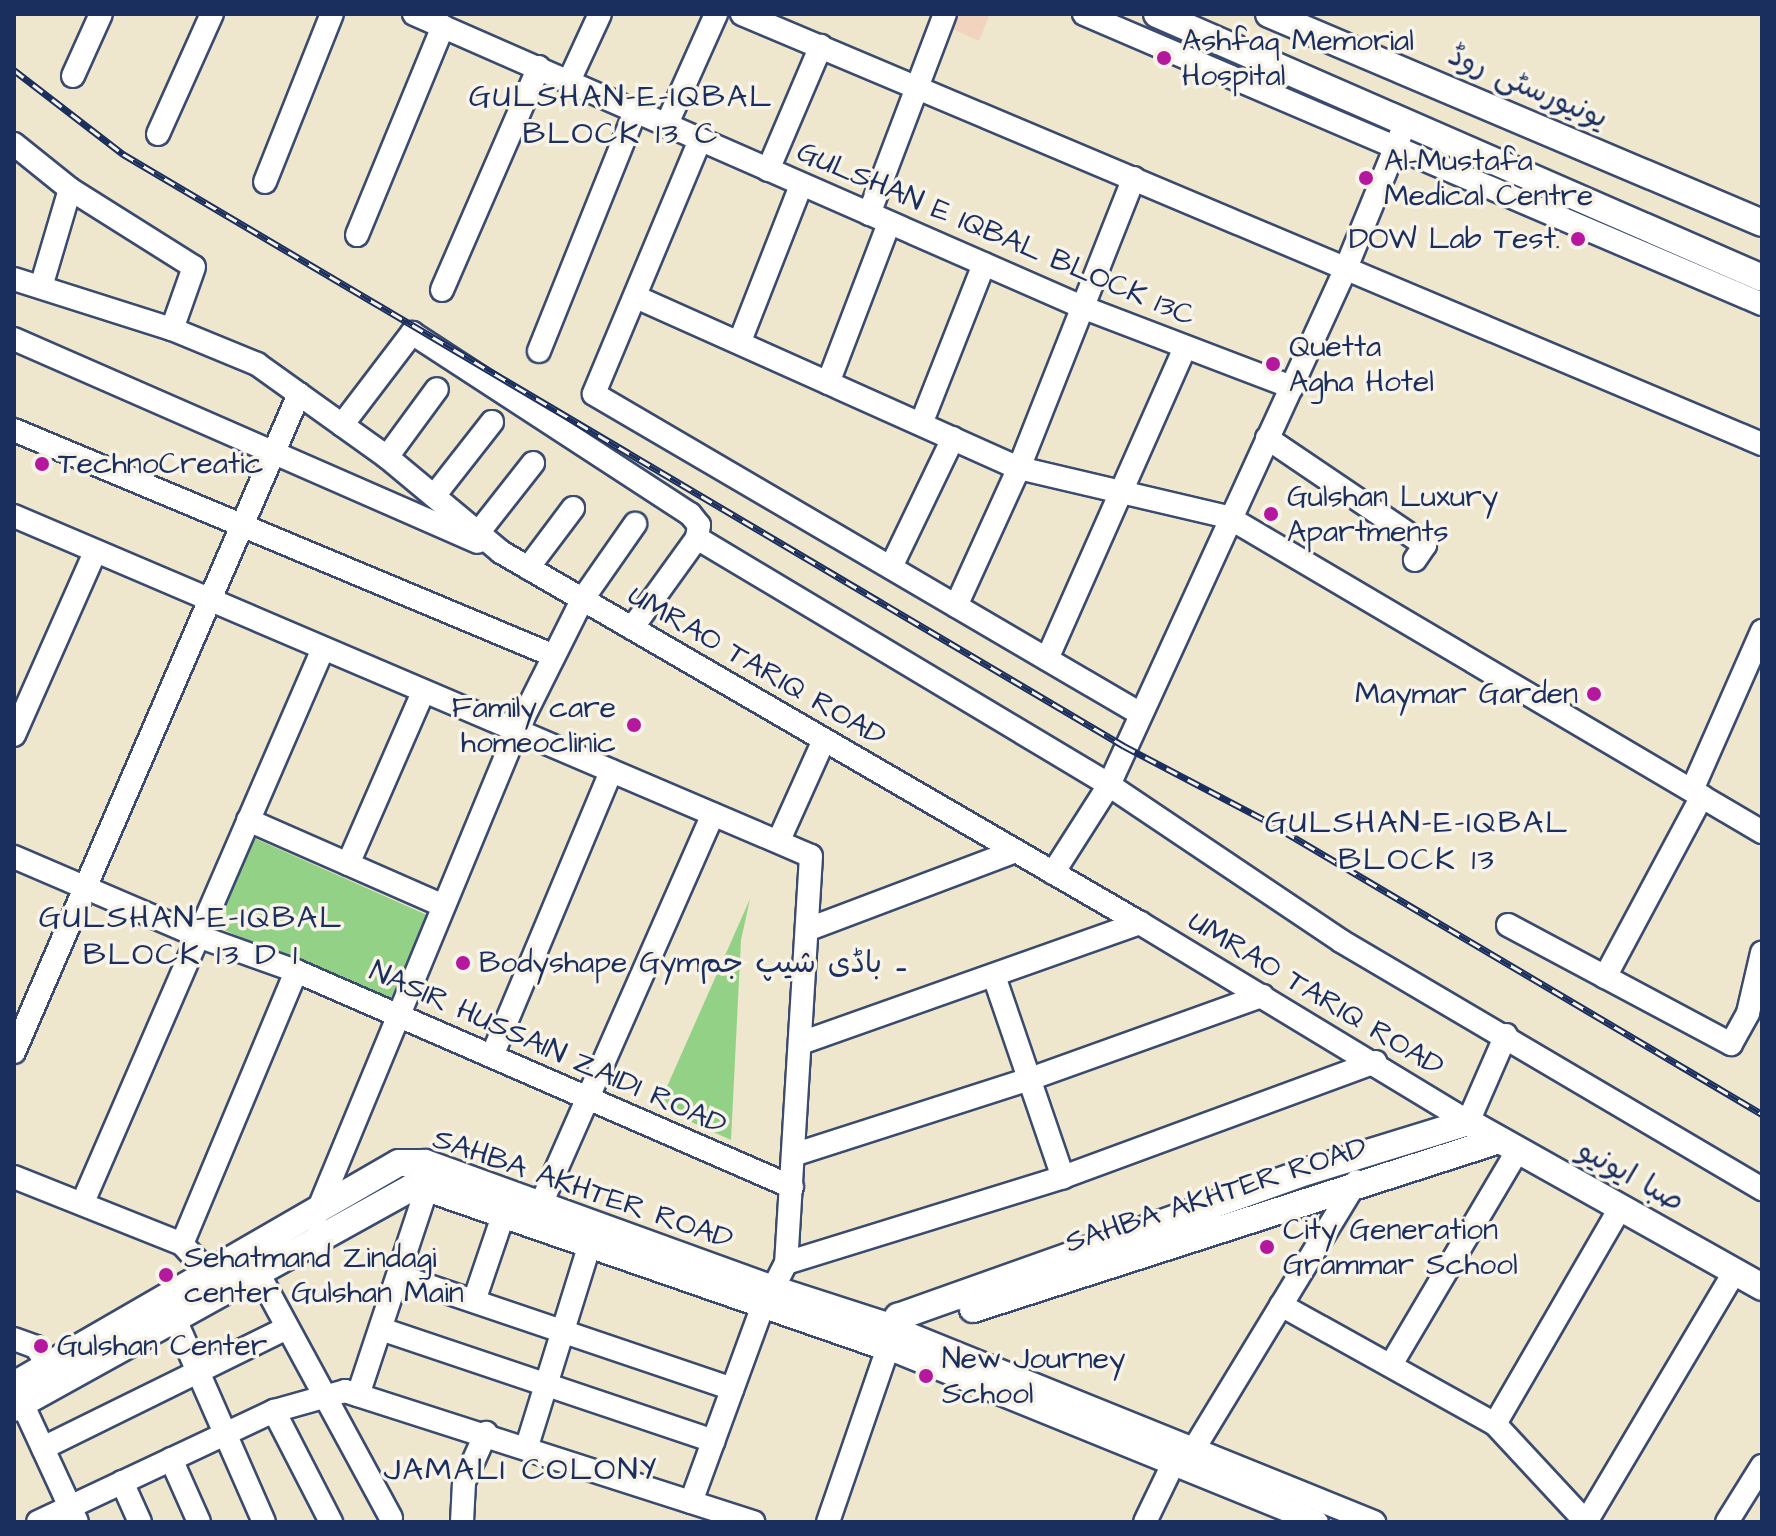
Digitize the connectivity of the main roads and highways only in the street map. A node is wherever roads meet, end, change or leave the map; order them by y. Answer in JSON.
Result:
{"nodes":[{"id":1,"x":1157,"y":14,"type":"edge"},
{"id":2,"x":1269,"y":14,"type":"edge"},
{"id":3,"x":1762,"y":223,"type":"edge"},
{"id":4,"x":1762,"y":278,"type":"edge"},
{"id":5,"x":1468,"y":1122,"type":"joint"},
{"id":6,"x":1508,"y":1145,"type":"junction"},
{"id":7,"x":317,"y":1226,"type":"junction"},
{"id":8,"x":218,"y":1282,"type":"junction"},
{"id":9,"x":1762,"y":1287,"type":"edge"},
{"id":10,"x":768,"y":1299,"type":"junction"},
{"id":11,"x":968,"y":1301,"type":"junction"},
{"id":12,"x":54,"y":1374,"type":"junction"},
{"id":13,"x":17,"y":1399,"type":"edge"}],
"edges":[{"from":1,"to":4,"type":"main road"},
{"from":2,"to":3,"type":"main road","name":"یونیورسٹی روڈ"},
{"from":5,"to":6,"type":"main road","name":"صبا ایونیو"},
{"from":5,"to":11,"type":"main road","name":"SAHBA AKHTER ROAD"},
{"from":6,"to":9,"type":"main road","name":"صبا ایونیو"},
{"from":6,"to":11,"type":"main road","name":"SAHBA AKHTER ROAD"},
{"from":7,"to":8,"type":"main road","name":"SAHBA AKHTER ROAD"},
{"from":7,"to":8,"type":"main road","name":"SAHBA AKHTER ROAD"},
{"from":7,"to":10,"type":"main road","name":"SAHBA AKHTER ROAD"},
{"from":7,"to":10,"type":"main road","name":"SAHBA AKHTER ROAD"},
{"from":8,"to":12,"type":"main road","name":"SAHBA AKHTER ROAD"},
{"from":8,"to":12,"type":"main road","name":"SAHBA AKHTER ROAD"},
{"from":10,"to":11,"type":"main road","name":"SAHBA AKHTER ROAD"},
{"from":12,"to":13,"type":"main road","name":"SAHBA AKHTER ROAD"}]}
